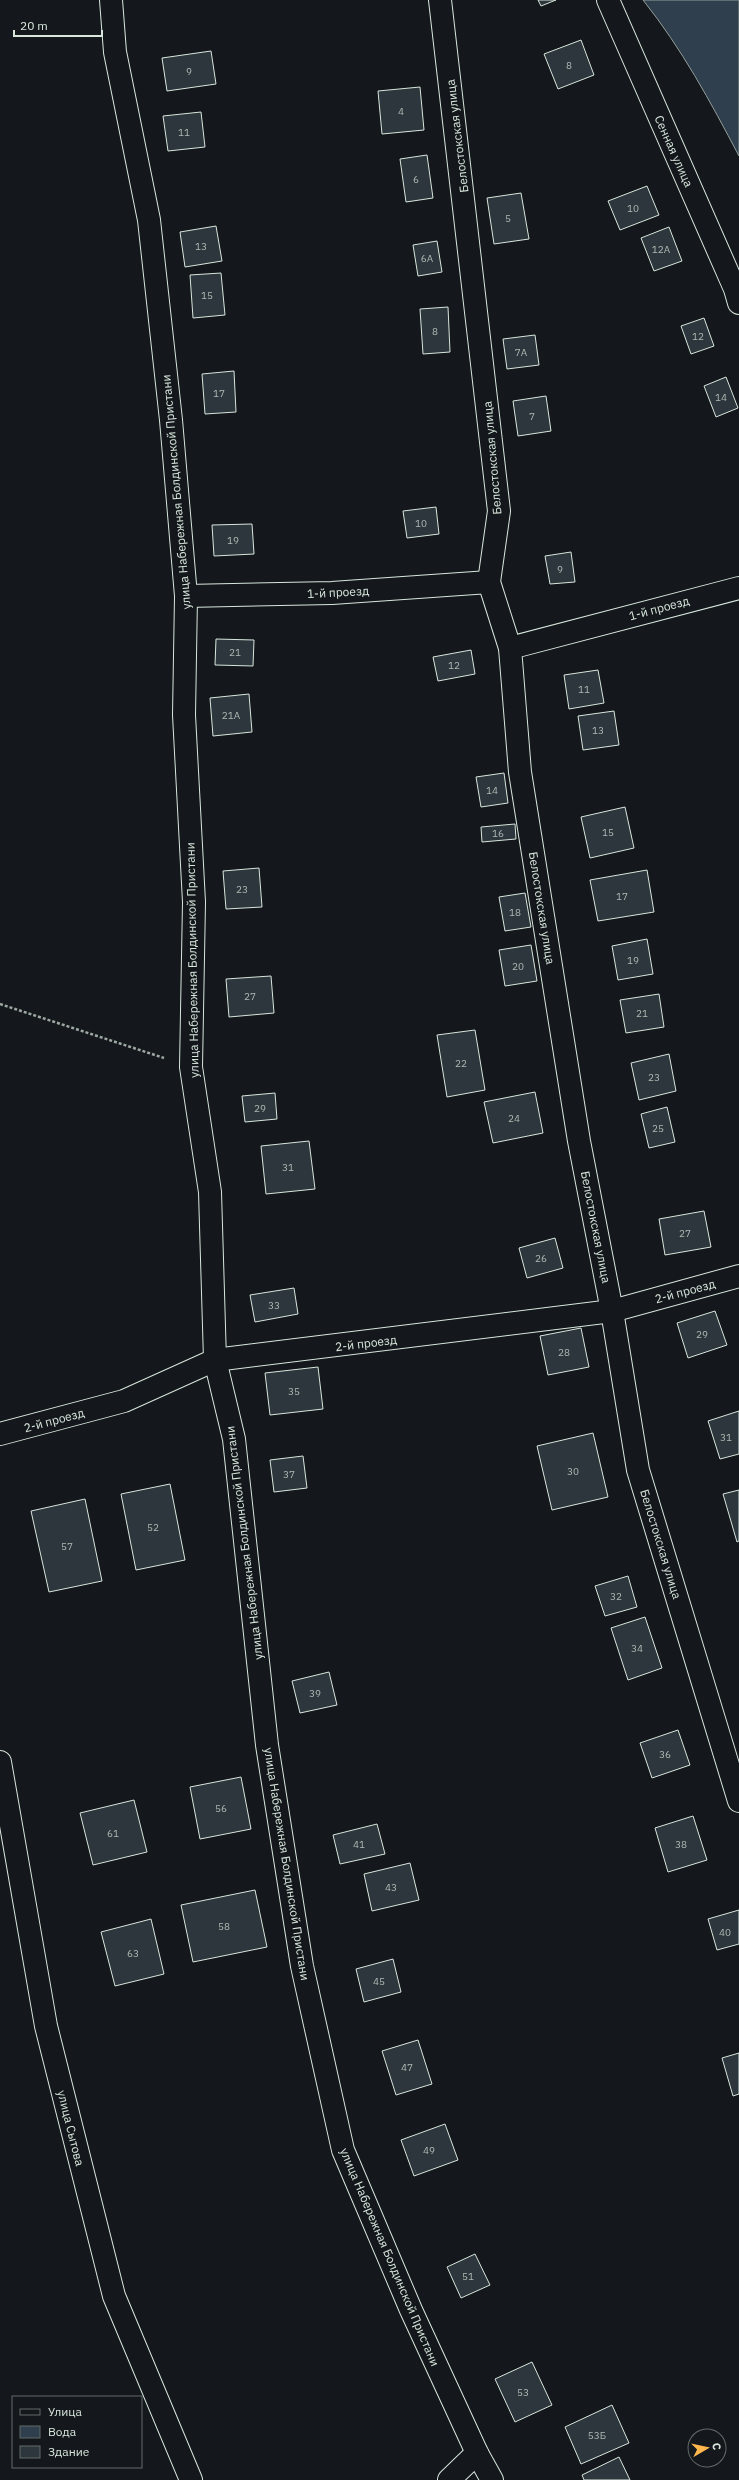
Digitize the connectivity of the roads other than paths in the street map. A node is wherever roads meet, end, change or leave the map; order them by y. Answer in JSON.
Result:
{"nodes":[{"id":1,"x":111,"y":0,"type":"edge"},
{"id":2,"x":440,"y":0,"type":"edge"},
{"id":3,"x":608,"y":0,"type":"edge"},
{"id":4,"x":739,"y":303,"type":"edge"},
{"id":5,"x":489,"y":582,"type":"junction"},
{"id":6,"x":739,"y":588,"type":"edge"},
{"id":7,"x":186,"y":596,"type":"junction"},
{"id":8,"x":510,"y":648,"type":"junction"},
{"id":9,"x":739,"y":1276,"type":"edge"},
{"id":10,"x":612,"y":1311,"type":"junction"},
{"id":11,"x":215,"y":1360,"type":"junction"},
{"id":12,"x":0,"y":1434,"type":"edge"},
{"id":13,"x":0,"y":1762,"type":"edge"},
{"id":14,"x":739,"y":1801,"type":"edge"},
{"id":15,"x":477,"y":2453,"type":"junction"},
{"id":16,"x":190,"y":2480,"type":"edge"},
{"id":17,"x":449,"y":2480,"type":"edge"},
{"id":18,"x":492,"y":2480,"type":"edge"}],
"edges":[{"from":1,"to":7,"type":"street","name":"улица Набережная Болдинской Пристани"},
{"from":2,"to":5,"type":"street","name":"Белостокская улица"},
{"from":3,"to":4,"type":"street","name":"Сенная улица"},
{"from":5,"to":7,"type":"street","name":"1-й проезд"},
{"from":5,"to":8,"type":"street","name":"Белостокская улица"},
{"from":6,"to":8,"type":"street","name":"1-й проезд"},
{"from":7,"to":11,"type":"street","name":"улица Набережная Болдинской Пристани"},
{"from":8,"to":10,"type":"street","name":"Белостокская улица"},
{"from":9,"to":10,"type":"street","name":"2-й проезд"},
{"from":10,"to":11,"type":"street","name":"2-й проезд"},
{"from":10,"to":14,"type":"street","name":"Белостокская улица"},
{"from":11,"to":12,"type":"street","name":"2-й проезд"},
{"from":11,"to":15,"type":"street","name":"улица Набережная Болдинской Пристани"},
{"from":13,"to":16,"type":"street","name":"улица Сытова"},
{"from":15,"to":17,"type":"street"},
{"from":15,"to":18,"type":"street","name":"улица Набережная Болдинской Пристани"}]}
